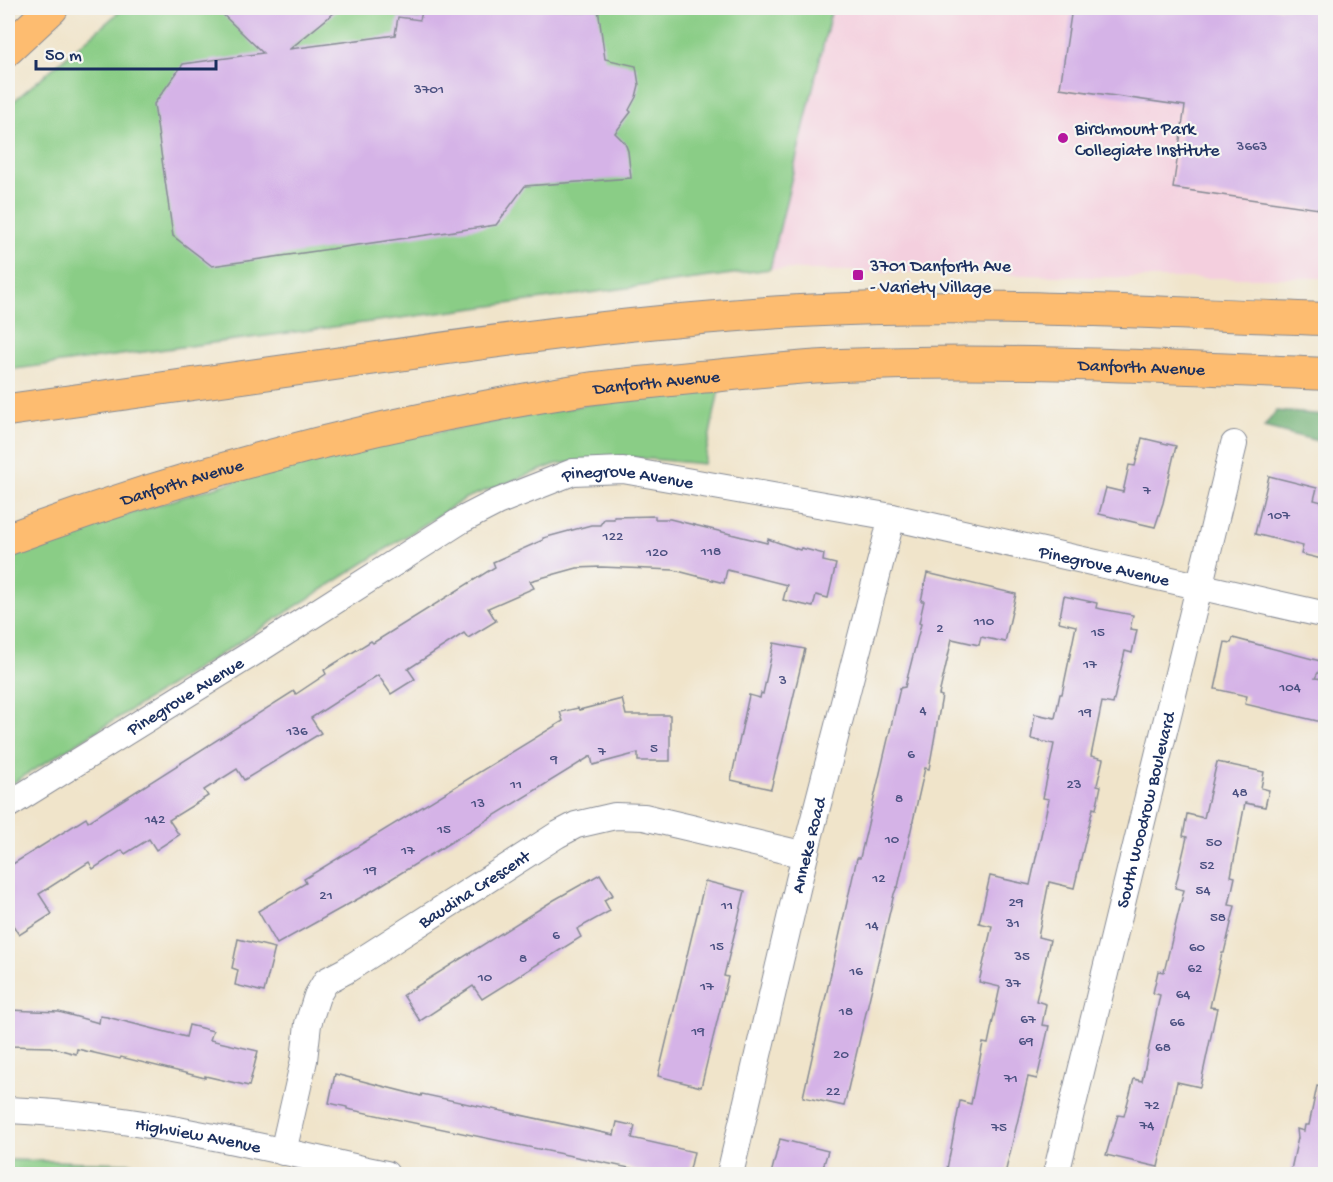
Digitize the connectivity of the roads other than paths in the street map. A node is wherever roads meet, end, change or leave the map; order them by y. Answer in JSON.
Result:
{"nodes":[{"id":1,"x":52,"y":8,"type":"edge"},
{"id":2,"x":8,"y":50,"type":"edge"},
{"id":3,"x":1326,"y":319,"type":"edge"},
{"id":4,"x":1326,"y":374,"type":"edge"},
{"id":5,"x":8,"y":411,"type":"edge"},
{"id":6,"x":1234,"y":444,"type":"dead end"},
{"id":7,"x":892,"y":517,"type":"junction"},
{"id":8,"x":8,"y":539,"type":"edge"},
{"id":9,"x":1198,"y":586,"type":"junction"},
{"id":10,"x":1326,"y":615,"type":"edge"},
{"id":11,"x":8,"y":805,"type":"edge"},
{"id":12,"x":805,"y":855,"type":"junction"},
{"id":13,"x":8,"y":1110,"type":"edge"},
{"id":14,"x":282,"y":1152,"type":"junction"},
{"id":15,"x":386,"y":1174,"type":"edge"},
{"id":16,"x":730,"y":1174,"type":"edge"},
{"id":17,"x":1056,"y":1174,"type":"edge"}],
"edges":[{"from":1,"to":2,"type":"main road"},
{"from":3,"to":5,"type":"main road"},
{"from":4,"to":8,"type":"main road","name":"Danforth Avenue"},
{"from":6,"to":9,"type":"street","name":"South Woodrow Boulevard"},
{"from":7,"to":9,"type":"street","name":"Pinegrove Avenue"},
{"from":7,"to":11,"type":"street","name":"Pinegrove Avenue"},
{"from":7,"to":12,"type":"street","name":"Anneke Road"},
{"from":9,"to":10,"type":"street","name":"Pinegrove Avenue"},
{"from":9,"to":17,"type":"street","name":"South Woodrow Boulevard"},
{"from":12,"to":14,"type":"street","name":"Baudina Crescent"},
{"from":12,"to":16,"type":"street","name":"Anneke Road"},
{"from":13,"to":14,"type":"street","name":"Highview Avenue"},
{"from":14,"to":15,"type":"street","name":"Highview Avenue"}]}
